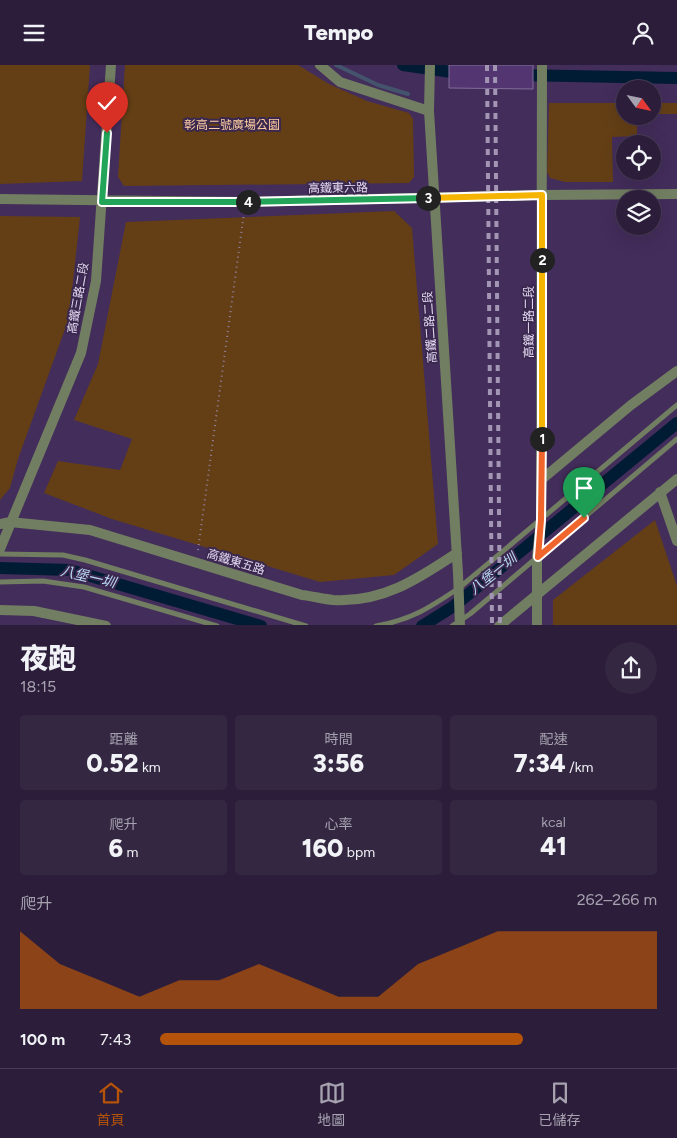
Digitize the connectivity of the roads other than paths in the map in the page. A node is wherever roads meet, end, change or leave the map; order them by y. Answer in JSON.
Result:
{"nodes":[{"id":1,"x":111,"y":65,"type":"edge"},
{"id":2,"x":320,"y":65,"type":"edge"},
{"id":3,"x":430,"y":65,"type":"edge"},
{"id":4,"x":542,"y":65,"type":"edge"},
{"id":5,"x":429,"y":111,"type":"junction"},
{"id":6,"x":677,"y":194,"type":"edge"},
{"id":7,"x":542,"y":195,"type":"junction"},
{"id":8,"x":434,"y":198,"type":"junction"},
{"id":9,"x":0,"y":199,"type":"edge"},
{"id":10,"x":102,"y":202,"type":"junction"},
{"id":11,"x":677,"y":371,"type":"edge"},
{"id":12,"x":677,"y":405,"type":"edge"},
{"id":13,"x":677,"y":439,"type":"edge"},
{"id":14,"x":677,"y":479,"type":"edge"},
{"id":15,"x":541,"y":480,"type":"junction"},
{"id":16,"x":660,"y":492,"type":"junction"},
{"id":17,"x":541,"y":520,"type":"junction"},
{"id":18,"x":5,"y":523,"type":"edge"},
{"id":19,"x":677,"y":541,"type":"edge"},
{"id":20,"x":0,"y":549,"type":"edge"},
{"id":21,"x":457,"y":553,"type":"junction"},
{"id":22,"x":0,"y":554,"type":"edge"},
{"id":23,"x":538,"y":557,"type":"junction"},
{"id":24,"x":0,"y":582,"type":"edge"},
{"id":25,"x":459,"y":588,"type":"junction"},
{"id":26,"x":536,"y":595,"type":"junction"},
{"id":27,"x":0,"y":610,"type":"edge"},
{"id":28,"x":457,"y":624,"type":"edge"},
{"id":29,"x":106,"y":625,"type":"edge"},
{"id":30,"x":217,"y":625,"type":"edge"},
{"id":31,"x":306,"y":625,"type":"edge"},
{"id":32,"x":376,"y":625,"type":"edge"},
{"id":33,"x":499,"y":625,"type":"edge"},
{"id":34,"x":537,"y":625,"type":"edge"}],
"edges":[{"from":1,"to":10,"type":"street","name":"高鐵三路二段"},
{"from":2,"to":5,"type":"street"},
{"from":3,"to":5,"type":"street","name":"高鐵二路二段"},
{"from":4,"to":7,"type":"street","name":"高鐵一路二段"},
{"from":5,"to":8,"type":"street","name":"高鐵二路二段"},
{"from":6,"to":7,"type":"street","name":"高鐵東六路"},
{"from":7,"to":8,"type":"street","name":"高鐵東六路"},
{"from":7,"to":15,"type":"street","name":"高鐵一路二段"},
{"from":8,"to":10,"type":"street","name":"高鐵東六路"},
{"from":8,"to":21,"type":"street","name":"高鐵二路二段"},
{"from":9,"to":10,"type":"street","name":"高鐵東六路"},
{"from":10,"to":18,"type":"street","name":"高鐵三路二段"},
{"from":11,"to":15,"type":"street"},
{"from":12,"to":17,"type":"lane"},
{"from":13,"to":23,"type":"lane"},
{"from":14,"to":16,"type":"street"},
{"from":15,"to":17,"type":"street","name":"高鐵一路二段"},
{"from":16,"to":19,"type":"street"},
{"from":16,"to":26,"type":"street"},
{"from":17,"to":23,"type":"street","name":"高鐵一路二段"},
{"from":17,"to":25,"type":"lane"},
{"from":18,"to":20,"type":"street","name":"高鐵三路二段"},
{"from":18,"to":21,"type":"street","name":"高鐵東五路"},
{"from":21,"to":25,"type":"street","name":"高鐵二路二段"},
{"from":22,"to":31,"type":"lane"},
{"from":23,"to":26,"type":"street","name":"高鐵一路二段"},
{"from":23,"to":28,"type":"lane"},
{"from":24,"to":30,"type":"lane"},
{"from":25,"to":28,"type":"street","name":"高鐵二路二段"},
{"from":25,"to":32,"type":"lane"},
{"from":26,"to":33,"type":"street"},
{"from":26,"to":34,"type":"street","name":"高鐵一路二段"},
{"from":27,"to":29,"type":"street"}]}
